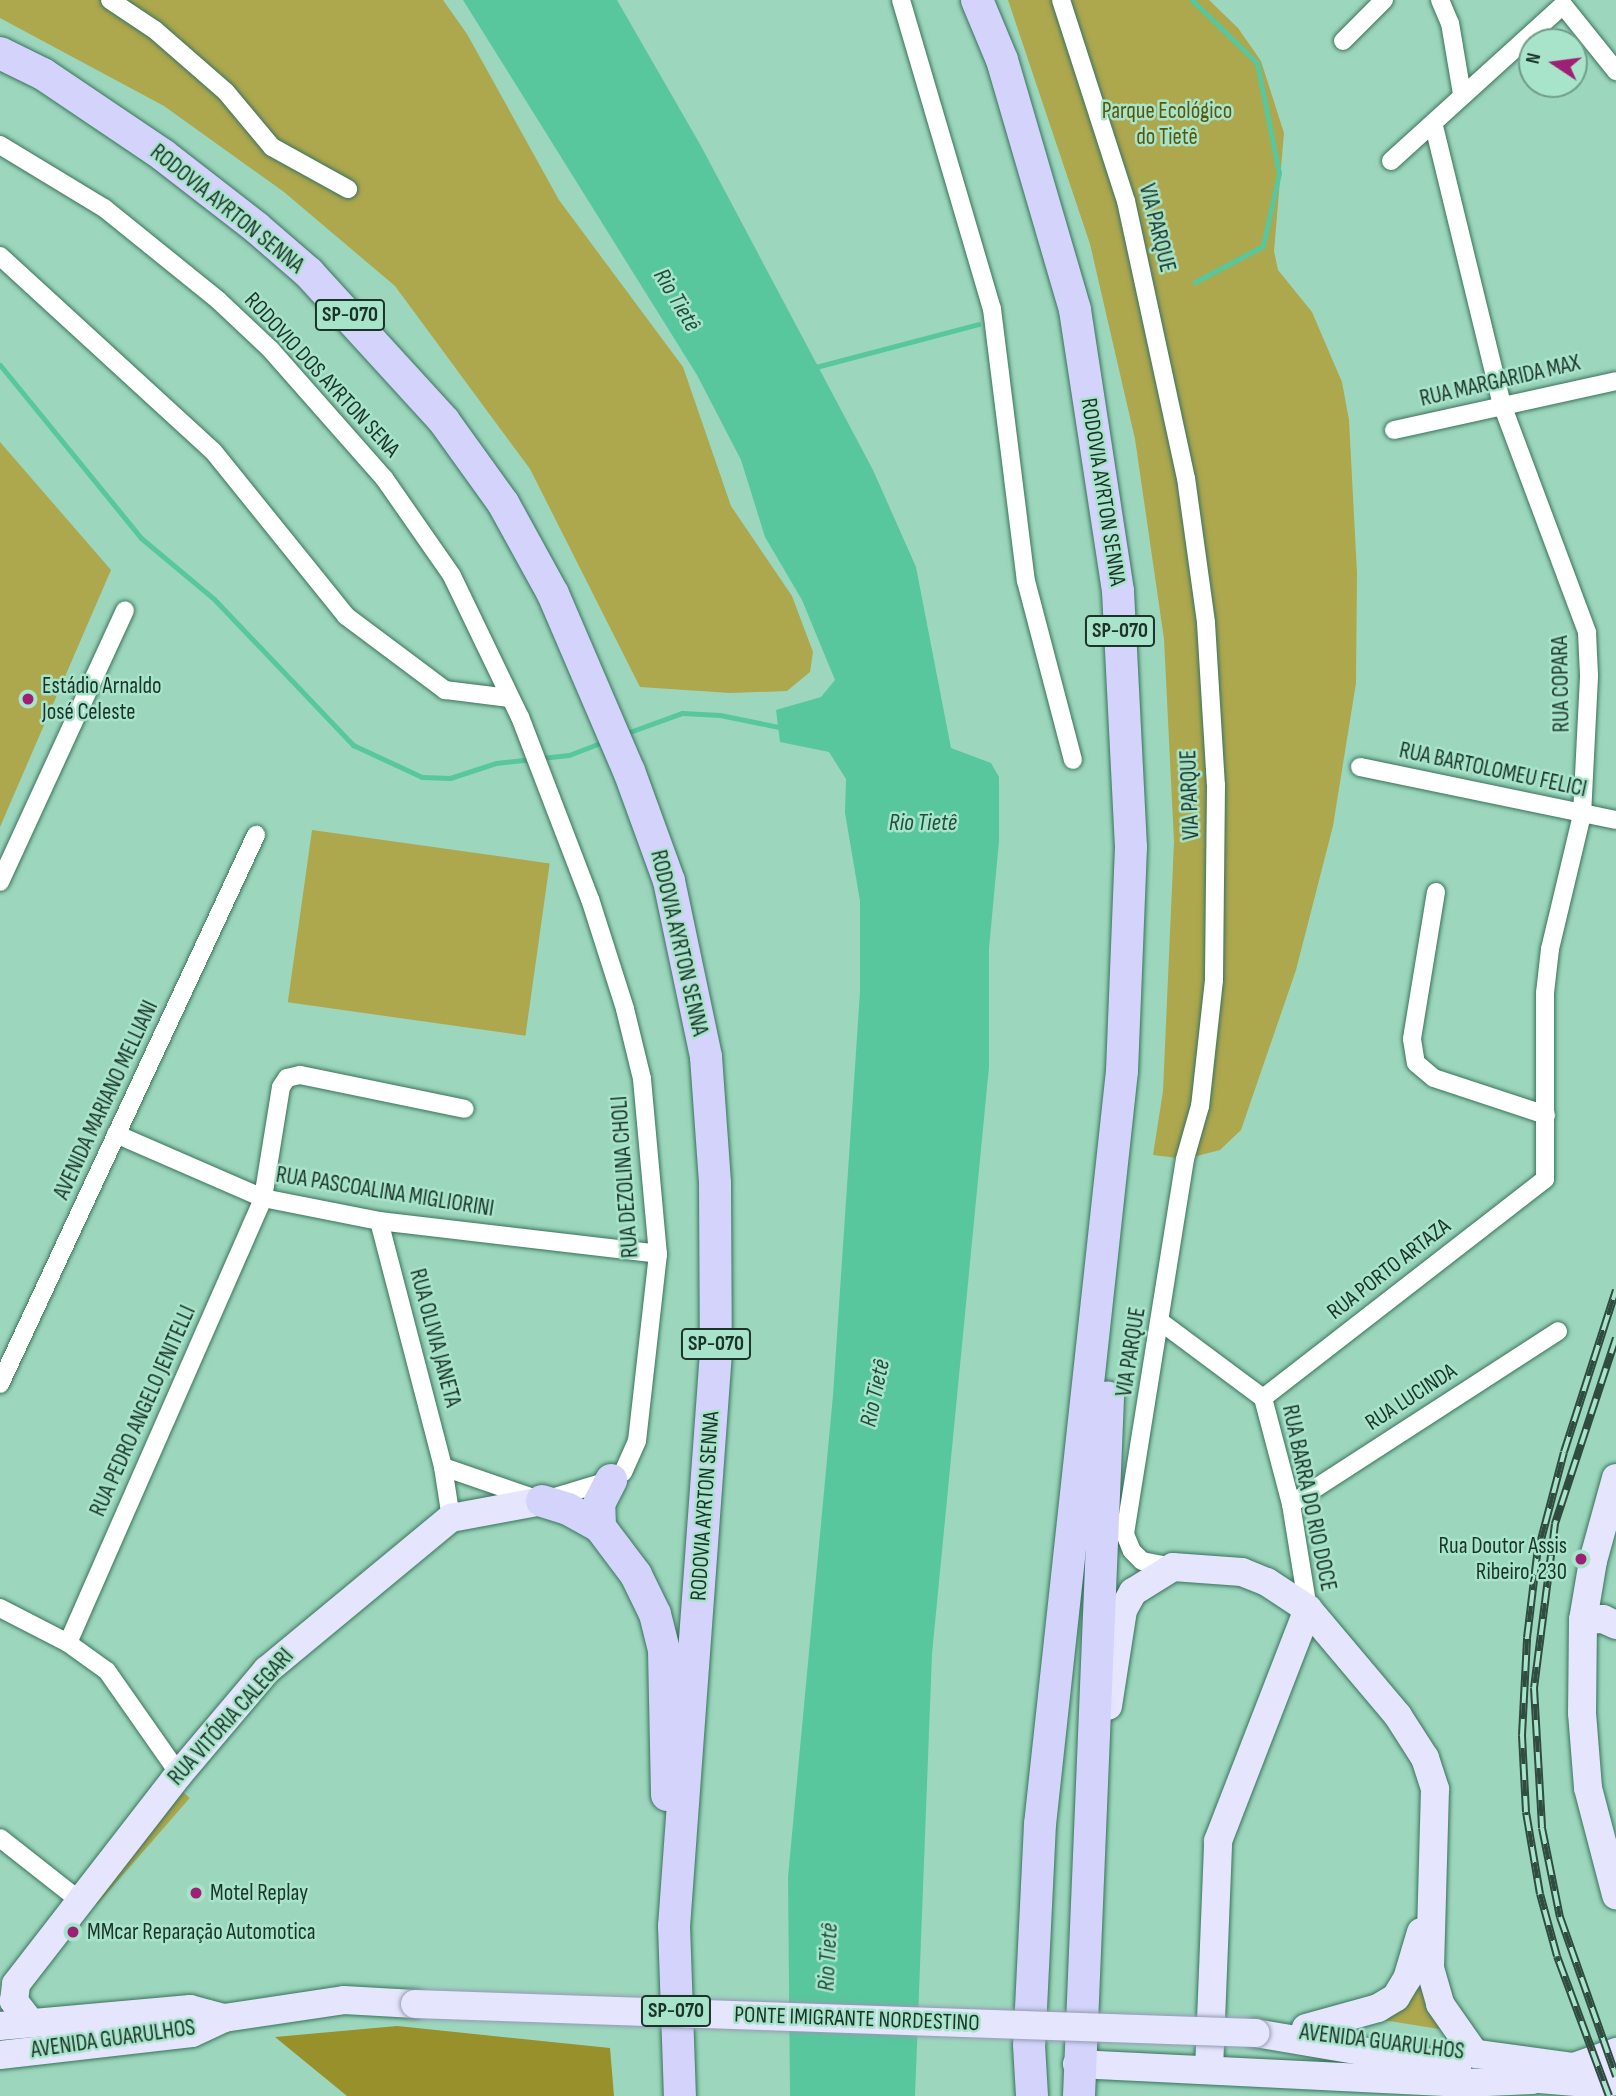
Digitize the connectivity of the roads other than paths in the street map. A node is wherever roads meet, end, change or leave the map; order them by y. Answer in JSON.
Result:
{"nodes":[{"id":1,"x":110,"y":0,"type":"edge"},
{"id":2,"x":901,"y":0,"type":"edge"},
{"id":3,"x":977,"y":0,"type":"edge"},
{"id":4,"x":1062,"y":0,"type":"edge"},
{"id":5,"x":1384,"y":0,"type":"edge"},
{"id":6,"x":1440,"y":0,"type":"edge"},
{"id":7,"x":1343,"y":41,"type":"dead end"},
{"id":8,"x":0,"y":53,"type":"edge"},
{"id":9,"x":1616,"y":71,"type":"edge"},
{"id":10,"x":1462,"y":94,"type":"junction"},
{"id":11,"x":1433,"y":122,"type":"junction"},
{"id":12,"x":0,"y":145,"type":"edge"},
{"id":13,"x":1391,"y":161,"type":"dead end"},
{"id":14,"x":348,"y":189,"type":"dead end"},
{"id":15,"x":0,"y":257,"type":"edge"},
{"id":16,"x":1616,"y":380,"type":"edge"},
{"id":17,"x":1502,"y":405,"type":"junction"},
{"id":18,"x":1394,"y":430,"type":"dead end"},
{"id":19,"x":125,"y":610,"type":"dead end"},
{"id":20,"x":509,"y":698,"type":"junction"},
{"id":21,"x":520,"y":717,"type":"joint"},
{"id":22,"x":1073,"y":760,"type":"dead end"},
{"id":23,"x":1360,"y":767,"type":"dead end"},
{"id":24,"x":1582,"y":815,"type":"junction"},
{"id":25,"x":1616,"y":820,"type":"edge"},
{"id":26,"x":256,"y":835,"type":"dead end"},
{"id":27,"x":0,"y":882,"type":"edge"},
{"id":28,"x":1436,"y":892,"type":"dead end"},
{"id":29,"x":465,"y":1109,"type":"dead end"},
{"id":30,"x":1546,"y":1115,"type":"junction"},
{"id":31,"x":116,"y":1134,"type":"junction"},
{"id":32,"x":1545,"y":1179,"type":"joint"},
{"id":33,"x":263,"y":1198,"type":"junction"},
{"id":34,"x":379,"y":1221,"type":"junction"},
{"id":35,"x":658,"y":1254,"type":"junction"},
{"id":36,"x":1100,"y":1279,"type":"junction"},
{"id":37,"x":1161,"y":1322,"type":"junction"},
{"id":38,"x":1558,"y":1331,"type":"dead end"},
{"id":39,"x":0,"y":1384,"type":"edge"},
{"id":40,"x":1263,"y":1398,"type":"junction"},
{"id":41,"x":443,"y":1467,"type":"junction"},
{"id":42,"x":1616,"y":1478,"type":"edge"},
{"id":43,"x":611,"y":1480,"type":"junction"},
{"id":44,"x":542,"y":1502,"type":"junction"},
{"id":45,"x":1291,"y":1504,"type":"junction"},
{"id":46,"x":451,"y":1518,"type":"junction"},
{"id":47,"x":600,"y":1527,"type":"junction"},
{"id":48,"x":1609,"y":1527,"type":"edge"},
{"id":49,"x":1173,"y":1567,"type":"junction"},
{"id":50,"x":0,"y":1608,"type":"edge"},
{"id":51,"x":1308,"y":1609,"type":"junction"},
{"id":52,"x":1583,"y":1620,"type":"junction"},
{"id":53,"x":1616,"y":1625,"type":"edge"},
{"id":54,"x":68,"y":1643,"type":"junction"},
{"id":55,"x":1093,"y":1744,"type":"junction"},
{"id":56,"x":179,"y":1774,"type":"junction"},
{"id":57,"x":0,"y":1838,"type":"edge"},
{"id":58,"x":1616,"y":1895,"type":"edge"},
{"id":59,"x":80,"y":1901,"type":"junction"},
{"id":60,"x":1428,"y":1905,"type":"junction"},
{"id":61,"x":674,"y":1926,"type":"junction"},
{"id":62,"x":415,"y":2004,"type":"joint"},
{"id":63,"x":224,"y":2018,"type":"junction"},
{"id":64,"x":31,"y":2023,"type":"junction"},
{"id":65,"x":0,"y":2026,"type":"edge"},
{"id":66,"x":1306,"y":2028,"type":"junction"},
{"id":67,"x":1256,"y":2033,"type":"junction"},
{"id":68,"x":1616,"y":2052,"type":"edge"},
{"id":69,"x":1475,"y":2054,"type":"junction"},
{"id":70,"x":0,"y":2055,"type":"edge"},
{"id":71,"x":1077,"y":2064,"type":"junction"},
{"id":72,"x":1209,"y":2070,"type":"junction"},
{"id":73,"x":1532,"y":2080,"type":"junction"},
{"id":74,"x":1616,"y":2081,"type":"edge"},
{"id":75,"x":1569,"y":2090,"type":"edge"},
{"id":76,"x":680,"y":2096,"type":"edge"},
{"id":77,"x":1032,"y":2096,"type":"edge"},
{"id":78,"x":1079,"y":2096,"type":"edge"}],
"edges":[{"from":1,"to":14,"type":"street"},
{"from":2,"to":22,"type":"street"},
{"from":3,"to":36,"type":"highway","name":"RODOVIA AYRTON SENNA","number":"SP-070"},
{"from":4,"to":37,"type":"street","name":"VIA PARQUE"},
{"from":5,"to":7,"type":"street"},
{"from":6,"to":10,"type":"street"},
{"from":8,"to":61,"type":"highway","name":"RODOVIA AYRTON SENNA","number":"SP-070"},
{"from":9,"to":10,"type":"street"},
{"from":10,"to":11,"type":"street"},
{"from":11,"to":13,"type":"street"},
{"from":11,"to":17,"type":"street","name":"RUA COPARA"},
{"from":12,"to":20,"type":"street","name":"RODOVIO DOS AYRTON SENA"},
{"from":15,"to":20,"type":"street"},
{"from":16,"to":17,"type":"street","name":"RUA MARGARIDA MAX"},
{"from":17,"to":18,"type":"street","name":"RUA MARGARIDA MAX"},
{"from":17,"to":24,"type":"street","name":"RUA COPARA"},
{"from":19,"to":27,"type":"street"},
{"from":20,"to":21,"type":"street","name":"RODOVIO DOS AYRTON SENA"},
{"from":21,"to":35,"type":"street","name":"RUA DEZOLINA CHOLI"},
{"from":23,"to":24,"type":"street","name":"RUA BARTOLOMEU FELICI"},
{"from":24,"to":25,"type":"street","name":"RUA BARTOLOMEU FELICI"},
{"from":24,"to":30,"type":"street","name":"RUA COPARA"},
{"from":26,"to":31,"type":"street","name":"AVENIDA MARIANO MELLIANI"},
{"from":28,"to":30,"type":"street"},
{"from":29,"to":33,"type":"street","name":"RUA PEDRO ANGELO JENITELLI"},
{"from":30,"to":32,"type":"street","name":"RUA COPARA"},
{"from":31,"to":33,"type":"street","name":"RUA PASCOALINA MIGLIORINI"},
{"from":31,"to":39,"type":"street","name":"AVENIDA MARIANO MELLIANI"},
{"from":32,"to":40,"type":"street","name":"RUA PORTO ARTAZA"},
{"from":33,"to":34,"type":"street","name":"RUA PASCOALINA MIGLIORINI"},
{"from":33,"to":54,"type":"street","name":"RUA PEDRO ANGELO JENITELLI"},
{"from":34,"to":35,"type":"street","name":"RUA PASCOALINA MIGLIORINI"},
{"from":34,"to":41,"type":"street","name":"RUA OLIVIA JANETA"},
{"from":35,"to":43,"type":"street","name":"RUA DEZOLINA CHOLI"},
{"from":36,"to":55,"type":"highway"},
{"from":36,"to":77,"type":"highway","name":"RODOVIA AYRTON SENNA","number":"SP-070"},
{"from":37,"to":40,"type":"street","name":"RUA BARRA DO RIO DOCE"},
{"from":37,"to":49,"type":"street","name":"VIA PARQUE"},
{"from":38,"to":45,"type":"street","name":"RUA LUCINDA"},
{"from":40,"to":45,"type":"street","name":"RUA BARRA DO RIO DOCE"},
{"from":41,"to":44,"type":"street"},
{"from":41,"to":46,"type":"street","name":"RUA OLIVIA JANETA"},
{"from":42,"to":48,"type":"main road"},
{"from":43,"to":44,"type":"street"},
{"from":43,"to":47,"type":"highway"},
{"from":44,"to":46,"type":"main road","name":"RUA VITÓRIA CALEGARI"},
{"from":44,"to":47,"type":"highway"},
{"from":45,"to":51,"type":"street","name":"RUA BARRA DO RIO DOCE"},
{"from":46,"to":56,"type":"main road","name":"RUA VITÓRIA CALEGARI"},
{"from":47,"to":61,"type":"highway"},
{"from":48,"to":52,"type":"main road"},
{"from":49,"to":51,"type":"main road"},
{"from":49,"to":55,"type":"main road"},
{"from":50,"to":54,"type":"street"},
{"from":51,"to":60,"type":"main road"},
{"from":51,"to":72,"type":"main road"},
{"from":52,"to":53,"type":"main road"},
{"from":52,"to":58,"type":"main road"},
{"from":54,"to":56,"type":"street"},
{"from":55,"to":71,"type":"highway"},
{"from":56,"to":59,"type":"main road","name":"RUA VITÓRIA CALEGARI"},
{"from":57,"to":59,"type":"street"},
{"from":59,"to":64,"type":"main road","name":"RUA VITÓRIA CALEGARI"},
{"from":60,"to":66,"type":"main road"},
{"from":60,"to":69,"type":"main road"},
{"from":61,"to":76,"type":"highway","name":"RODOVIA AYRTON SENNA","number":"SP-070"},
{"from":62,"to":63,"type":"main road","name":"AVENIDA GUARULHOS"},
{"from":62,"to":67,"type":"main road","name":"PONTE IMIGRANTE NORDESTINO","bridge":true},
{"from":63,"to":64,"type":"main road","name":"AVENIDA GUARULHOS"},
{"from":63,"to":70,"type":"main road","name":"AVENIDA GUARULHOS"},
{"from":64,"to":65,"type":"main road","name":"AVENIDA GUARULHOS"},
{"from":66,"to":67,"type":"main road","name":"AVENIDA GUARULHOS"},
{"from":66,"to":69,"type":"main road","name":"AVENIDA GUARULHOS"},
{"from":67,"to":73,"type":"main road","name":"AVENIDA GUARULHOS"},
{"from":68,"to":69,"type":"main road","name":"AVENIDA GUARULHOS"},
{"from":71,"to":72,"type":"main road","name":"AVENIDA GUARULHOS"},
{"from":71,"to":78,"type":"highway"},
{"from":72,"to":73,"type":"main road","name":"AVENIDA GUARULHOS"},
{"from":73,"to":75,"type":"main road","name":"AVENIDA GUARULHOS"},
{"from":74,"to":75,"type":"main road","name":"AVENIDA GUARULHOS"}]}
